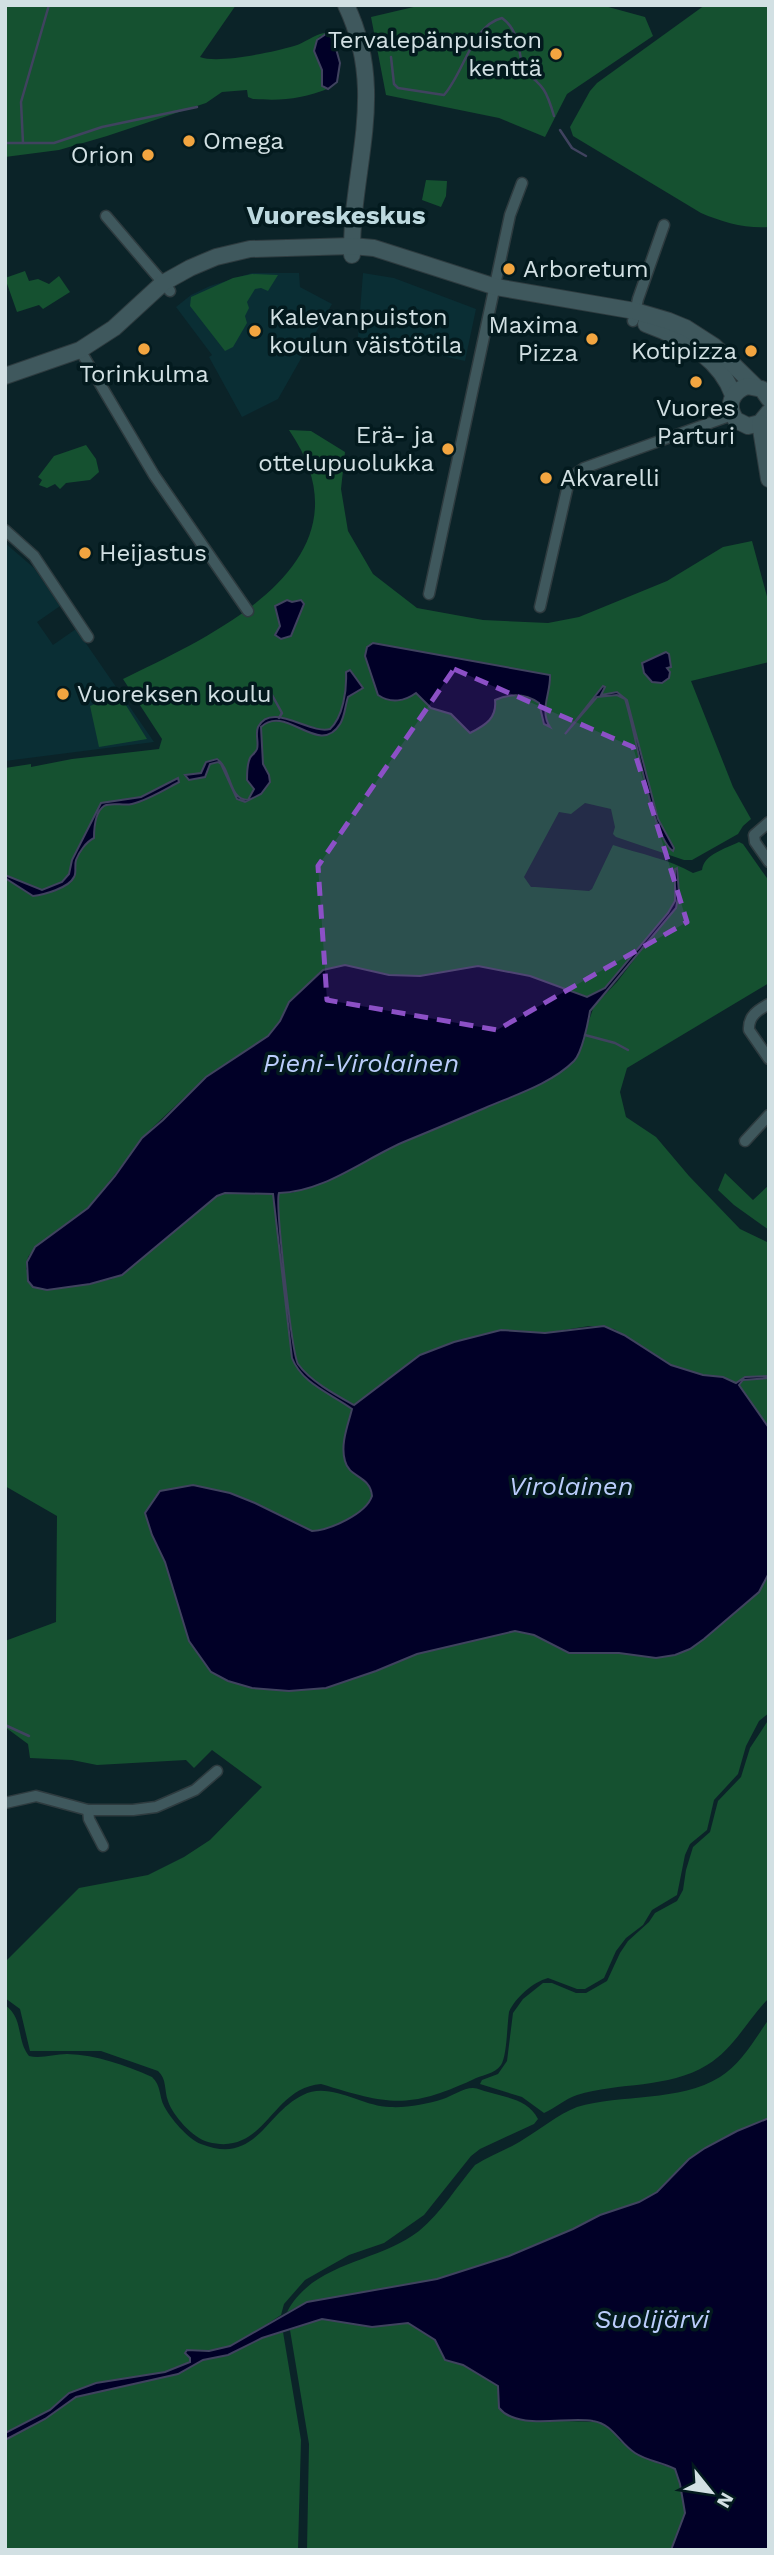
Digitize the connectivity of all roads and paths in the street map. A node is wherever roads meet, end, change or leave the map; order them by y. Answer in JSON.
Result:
{"nodes":[{"id":1,"x":346,"y":5,"type":"edge"},
{"id":2,"x":522,"y":183,"type":"dead end"},
{"id":3,"x":106,"y":216,"type":"dead end"},
{"id":4,"x":664,"y":225,"type":"dead end"},
{"id":5,"x":352,"y":251,"type":"junction"},
{"id":6,"x":166,"y":287,"type":"junction"},
{"id":7,"x":495,"y":293,"type":"junction"},
{"id":8,"x":634,"y":316,"type":"junction"},
{"id":9,"x":83,"y":354,"type":"junction"},
{"id":10,"x":5,"y":376,"type":"edge"},
{"id":11,"x":755,"y":386,"type":"junction"},
{"id":12,"x":5,"y":387,"type":"edge"},
{"id":13,"x":733,"y":395,"type":"junction"},
{"id":14,"x":769,"y":399,"type":"edge"},
{"id":15,"x":732,"y":415,"type":"junction"},
{"id":16,"x":759,"y":420,"type":"edge"},
{"id":17,"x":769,"y":479,"type":"edge"},
{"id":18,"x":5,"y":530,"type":"edge"},
{"id":19,"x":429,"y":594,"type":"dead end"},
{"id":20,"x":540,"y":607,"type":"dead end"},
{"id":21,"x":248,"y":611,"type":"dead end"},
{"id":22,"x":88,"y":637,"type":"dead end"},
{"id":23,"x":769,"y":822,"type":"edge"},
{"id":24,"x":769,"y":862,"type":"edge"},
{"id":25,"x":769,"y":1003,"type":"edge"},
{"id":26,"x":769,"y":1059,"type":"edge"},
{"id":27,"x":769,"y":1115,"type":"edge"},
{"id":28,"x":745,"y":1141,"type":"dead end"},
{"id":29,"x":217,"y":1771,"type":"dead end"},
{"id":30,"x":5,"y":1803,"type":"edge"},
{"id":31,"x":88,"y":1810,"type":"junction"},
{"id":32,"x":103,"y":1846,"type":"dead end"}],
"edges":[{"from":1,"to":5,"type":"main road"},
{"from":2,"to":7,"type":"street"},
{"from":3,"to":6,"type":"street"},
{"from":4,"to":8,"type":"street"},
{"from":5,"to":6,"type":"main road"},
{"from":5,"to":7,"type":"main road"},
{"from":6,"to":9,"type":"main road"},
{"from":7,"to":8,"type":"main road"},
{"from":7,"to":19,"type":"street"},
{"from":8,"to":11,"type":"main road"},
{"from":8,"to":13,"type":"main road"},
{"from":9,"to":10,"type":"main road"},
{"from":9,"to":12,"type":"main road"},
{"from":9,"to":21,"type":"street"},
{"from":11,"to":13,"type":"main road"},
{"from":11,"to":14,"type":"main road"},
{"from":13,"to":15,"type":"main road"},
{"from":15,"to":16,"type":"main road"},
{"from":15,"to":20,"type":"street"},
{"from":16,"to":17,"type":"main road"},
{"from":18,"to":22,"type":"street"},
{"from":23,"to":24,"type":"street"},
{"from":25,"to":26,"type":"street"},
{"from":27,"to":28,"type":"street"},
{"from":29,"to":31,"type":"street"},
{"from":30,"to":31,"type":"street"},
{"from":31,"to":32,"type":"street"}]}
